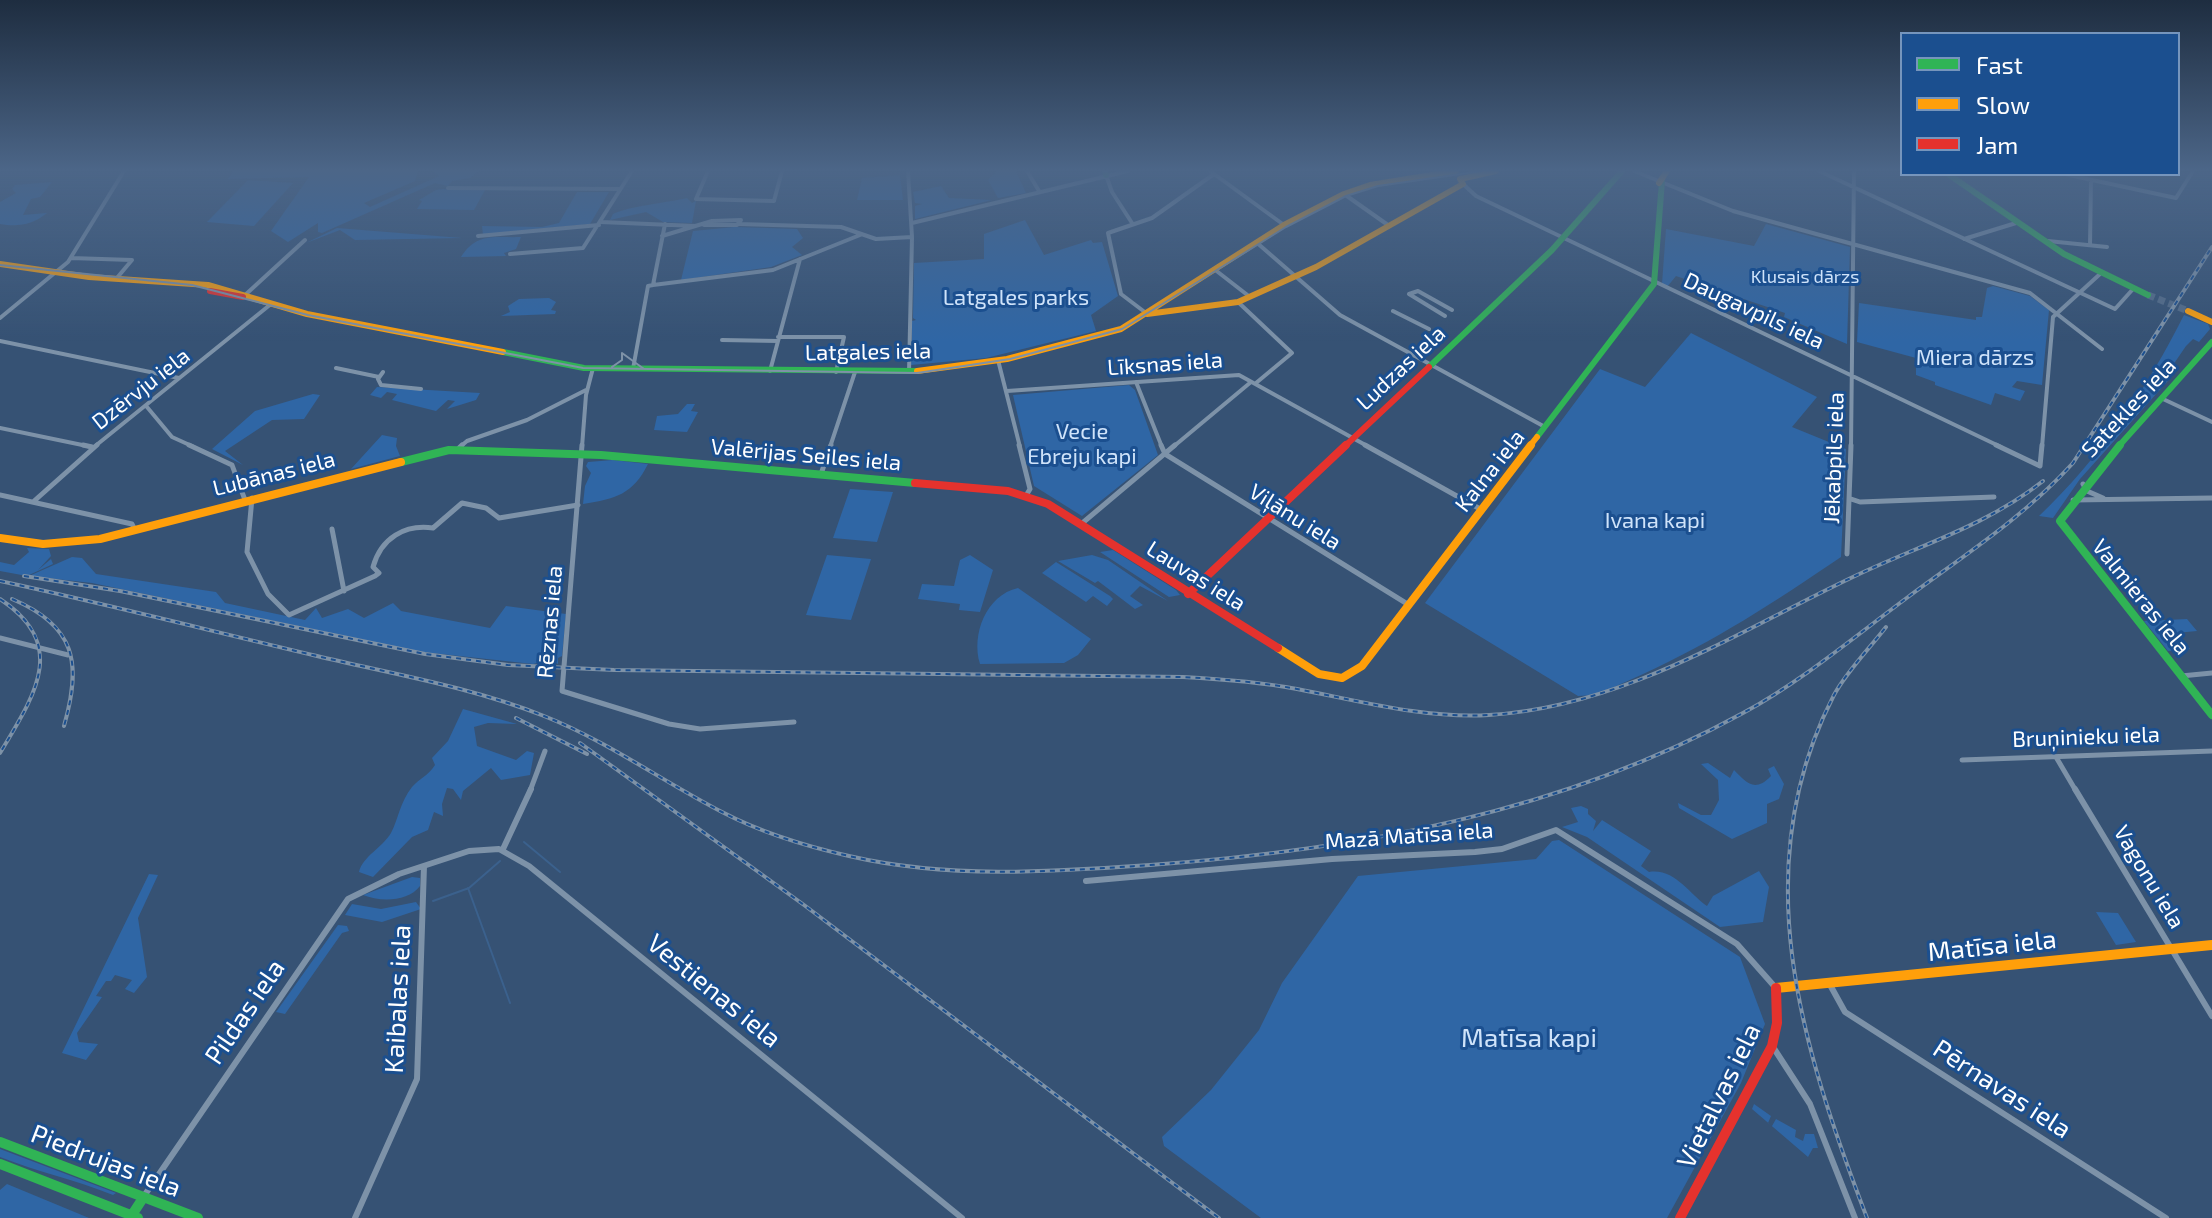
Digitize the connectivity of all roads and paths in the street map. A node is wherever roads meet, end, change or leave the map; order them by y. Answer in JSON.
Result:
{"nodes":[{"id":1,"x":89,"y":228,"type":"edge"},
{"id":2,"x":555,"y":228,"type":"edge"},
{"id":3,"x":596,"y":228,"type":"edge"},
{"id":4,"x":664,"y":228,"type":"edge"},
{"id":5,"x":694,"y":228,"type":"edge"},
{"id":6,"x":843,"y":228,"type":"edge"},
{"id":7,"x":912,"y":228,"type":"edge"},
{"id":8,"x":1119,"y":228,"type":"edge"},
{"id":9,"x":1279,"y":228,"type":"edge"},
{"id":10,"x":1383,"y":228,"type":"edge"},
{"id":11,"x":1540,"y":228,"type":"edge"},
{"id":12,"x":1573,"y":228,"type":"edge"},
{"id":13,"x":1659,"y":228,"type":"edge"},
{"id":14,"x":1793,"y":228,"type":"edge"},
{"id":15,"x":1854,"y":228,"type":"edge"},
{"id":16,"x":1938,"y":228,"type":"edge"},
{"id":17,"x":2001,"y":228,"type":"edge"},
{"id":18,"x":2023,"y":228,"type":"edge"},
{"id":19,"x":2090,"y":228,"type":"edge"},
{"id":20,"x":860,"y":235,"type":"junction"},
{"id":21,"x":478,"y":236,"type":"dead end"},
{"id":22,"x":662,"y":236,"type":"junction"},
{"id":23,"x":912,"y":237,"type":"junction"},
{"id":24,"x":1563,"y":239,"type":"junction"},
{"id":25,"x":305,"y":240,"type":"dead end"},
{"id":26,"x":1963,"y":240,"type":"junction"},
{"id":27,"x":2043,"y":241,"type":"junction"},
{"id":28,"x":1256,"y":242,"type":"junction"},
{"id":29,"x":1854,"y":245,"type":"junction"},
{"id":30,"x":2090,"y":245,"type":"junction"},
{"id":31,"x":2107,"y":247,"type":"dead end"},
{"id":32,"x":510,"y":254,"type":"dead end"},
{"id":33,"x":70,"y":258,"type":"junction"},
{"id":34,"x":800,"y":259,"type":"junction"},
{"id":35,"x":0,"y":265,"type":"edge"},
{"id":36,"x":1214,"y":269,"type":"junction"},
{"id":37,"x":56,"y":273,"type":"junction"},
{"id":38,"x":2100,"y":274,"type":"junction"},
{"id":39,"x":1297,"y":276,"type":"junction"},
{"id":40,"x":116,"y":279,"type":"junction"},
{"id":41,"x":1654,"y":284,"type":"junction"},
{"id":42,"x":653,"y":285,"type":"junction"},
{"id":43,"x":2133,"y":289,"type":"junction"},
{"id":44,"x":2078,"y":294,"type":"junction"},
{"id":45,"x":2148,"y":295,"type":"tunnel mouth"},
{"id":46,"x":243,"y":297,"type":"junction"},
{"id":47,"x":1250,"y":297,"type":"junction"},
{"id":48,"x":1238,"y":302,"type":"junction"},
{"id":49,"x":271,"y":304,"type":"junction"},
{"id":50,"x":1452,"y":310,"type":"dead end"},
{"id":51,"x":1393,"y":311,"type":"dead end"},
{"id":52,"x":2188,"y":311,"type":"tunnel mouth"},
{"id":53,"x":2057,"y":313,"type":"junction"},
{"id":54,"x":1147,"y":314,"type":"junction"},
{"id":55,"x":1445,"y":316,"type":"dead end"},
{"id":56,"x":0,"y":318,"type":"edge"},
{"id":57,"x":2212,"y":322,"type":"edge"},
{"id":58,"x":1429,"y":329,"type":"dead end"},
{"id":59,"x":778,"y":339,"type":"junction"},
{"id":60,"x":722,"y":340,"type":"dead end"},
{"id":61,"x":0,"y":341,"type":"edge"},
{"id":62,"x":2212,"y":342,"type":"edge"},
{"id":63,"x":2102,"y":349,"type":"dead end"},
{"id":64,"x":998,"y":360,"type":"junction"},
{"id":65,"x":1431,"y":364,"type":"junction"},
{"id":66,"x":336,"y":368,"type":"dead end"},
{"id":67,"x":593,"y":368,"type":"junction"},
{"id":68,"x":633,"y":369,"type":"junction"},
{"id":69,"x":770,"y":371,"type":"junction"},
{"id":70,"x":836,"y":372,"type":"junction"},
{"id":71,"x":855,"y":372,"type":"junction"},
{"id":72,"x":909,"y":372,"type":"junction"},
{"id":73,"x":180,"y":378,"type":"junction"},
{"id":74,"x":1852,"y":378,"type":"junction"},
{"id":75,"x":1136,"y":382,"type":"junction"},
{"id":76,"x":1254,"y":382,"type":"junction"},
{"id":77,"x":421,"y":389,"type":"dead end"},
{"id":78,"x":587,"y":389,"type":"junction"},
{"id":79,"x":1007,"y":391,"type":"junction"},
{"id":80,"x":2163,"y":399,"type":"junction"},
{"id":81,"x":147,"y":407,"type":"junction"},
{"id":82,"x":2212,"y":422,"type":"edge"},
{"id":83,"x":1546,"y":427,"type":"junction"},
{"id":84,"x":0,"y":428,"type":"edge"},
{"id":85,"x":1352,"y":438,"type":"junction"},
{"id":86,"x":93,"y":448,"type":"junction"},
{"id":87,"x":457,"y":450,"type":"junction"},
{"id":88,"x":583,"y":454,"type":"junction"},
{"id":89,"x":1165,"y":454,"type":"junction"},
{"id":90,"x":821,"y":474,"type":"junction"},
{"id":91,"x":2083,"y":484,"type":"junction"},
{"id":92,"x":1027,"y":494,"type":"junction"},
{"id":93,"x":0,"y":495,"type":"edge"},
{"id":94,"x":1994,"y":497,"type":"dead end"},
{"id":95,"x":249,"y":498,"type":"junction"},
{"id":96,"x":2212,"y":498,"type":"edge"},
{"id":97,"x":1851,"y":499,"type":"junction"},
{"id":98,"x":2108,"y":499,"type":"junction"},
{"id":99,"x":2072,"y":500,"type":"junction"},
{"id":100,"x":33,"y":502,"type":"junction"},
{"id":101,"x":578,"y":505,"type":"junction"},
{"id":102,"x":1482,"y":510,"type":"junction"},
{"id":103,"x":1266,"y":517,"type":"junction"},
{"id":104,"x":1080,"y":525,"type":"junction"},
{"id":105,"x":332,"y":529,"type":"dead end"},
{"id":106,"x":135,"y":530,"type":"junction"},
{"id":107,"x":0,"y":538,"type":"edge"},
{"id":108,"x":1847,"y":554,"type":"dead end"},
{"id":109,"x":1168,"y":580,"type":"junction"},
{"id":110,"x":1196,"y":583,"type":"junction"},
{"id":111,"x":344,"y":591,"type":"junction"},
{"id":112,"x":1188,"y":594,"type":"junction"},
{"id":113,"x":1409,"y":605,"type":"junction"},
{"id":114,"x":0,"y":638,"type":"edge"},
{"id":115,"x":68,"y":655,"type":"dead end"},
{"id":116,"x":2212,"y":673,"type":"edge"},
{"id":117,"x":2181,"y":676,"type":"junction"},
{"id":118,"x":1349,"y":677,"type":"joint"},
{"id":119,"x":2212,"y":715,"type":"edge"},
{"id":120,"x":794,"y":722,"type":"dead end"},
{"id":121,"x":545,"y":751,"type":"dead end"},
{"id":122,"x":2212,"y":751,"type":"edge"},
{"id":123,"x":2056,"y":757,"type":"junction"},
{"id":124,"x":1962,"y":760,"type":"dead end"},
{"id":125,"x":503,"y":850,"type":"junction"},
{"id":126,"x":424,"y":866,"type":"junction"},
{"id":127,"x":1086,"y":881,"type":"dead end"},
{"id":128,"x":2212,"y":945,"type":"edge"},
{"id":129,"x":2171,"y":948,"type":"junction"},
{"id":130,"x":1828,"y":983,"type":"junction"},
{"id":131,"x":1775,"y":988,"type":"junction"},
{"id":132,"x":2212,"y":1016,"type":"edge"},
{"id":133,"x":1772,"y":1046,"type":"junction"},
{"id":134,"x":0,"y":1142,"type":"edge"},
{"id":135,"x":0,"y":1164,"type":"edge"},
{"id":136,"x":143,"y":1198,"type":"junction"},
{"id":137,"x":133,"y":1217,"type":"edge"},
{"id":138,"x":198,"y":1218,"type":"edge"},
{"id":139,"x":355,"y":1218,"type":"edge"},
{"id":140,"x":962,"y":1218,"type":"edge"},
{"id":141,"x":1680,"y":1218,"type":"edge"},
{"id":142,"x":1855,"y":1218,"type":"edge"},
{"id":143,"x":2166,"y":1218,"type":"edge"}],
"edges":[{"from":1,"to":33,"type":"street"},
{"from":2,"to":21,"type":"street"},
{"from":3,"to":32,"type":"street"},
{"from":4,"to":22,"type":"street"},
{"from":5,"to":22,"type":"street"},
{"from":6,"to":20,"type":"street"},
{"from":7,"to":23,"type":"street"},
{"from":8,"to":54,"type":"street"},
{"from":9,"to":28,"type":"main road","name":"Latgales iela"},
{"from":10,"to":39,"type":"main road"},
{"from":11,"to":24,"type":"street","name":"Daugavpils iela"},
{"from":12,"to":24,"type":"main road","name":"Ludzas iela"},
{"from":13,"to":41,"type":"main road"},
{"from":14,"to":29,"type":"street"},
{"from":15,"to":29,"type":"street","name":"Jēkabpils iela"},
{"from":16,"to":26,"type":"street"},
{"from":17,"to":26,"type":"street"},
{"from":18,"to":27,"type":"main road"},
{"from":19,"to":30,"type":"street"},
{"from":20,"to":23,"type":"street"},
{"from":20,"to":34,"type":"street"},
{"from":22,"to":42,"type":"street"},
{"from":23,"to":72,"type":"street"},
{"from":24,"to":41,"type":"street","name":"Daugavpils iela"},
{"from":24,"to":65,"type":"main road","name":"Ludzas iela"},
{"from":25,"to":46,"type":"street"},
{"from":26,"to":44,"type":"street"},
{"from":27,"to":30,"type":"street"},
{"from":27,"to":38,"type":"main road"},
{"from":28,"to":36,"type":"main road","name":"Latgales iela"},
{"from":28,"to":39,"type":"street"},
{"from":29,"to":53,"type":"street"},
{"from":29,"to":74,"type":"street","name":"Jēkabpils iela"},
{"from":30,"to":31,"type":"street"},
{"from":33,"to":37,"type":"street"},
{"from":33,"to":40,"type":"street"},
{"from":34,"to":42,"type":"street"},
{"from":34,"to":59,"type":"street"},
{"from":35,"to":37,"type":"main road","name":"Latgales iela"},
{"from":36,"to":47,"type":"street"},
{"from":36,"to":54,"type":"main road","name":"Latgales iela"},
{"from":37,"to":40,"type":"main road","name":"Latgales iela"},
{"from":37,"to":56,"type":"street"},
{"from":38,"to":43,"type":"main road"},
{"from":38,"to":44,"type":"street"},
{"from":39,"to":47,"type":"main road"},
{"from":39,"to":65,"type":"street"},
{"from":40,"to":46,"type":"main road","name":"Latgales iela"},
{"from":41,"to":74,"type":"street","name":"Daugavpils iela"},
{"from":41,"to":83,"type":"main road","name":"Kalna iela"},
{"from":42,"to":68,"type":"street"},
{"from":43,"to":44,"type":"street"},
{"from":43,"to":45,"type":"main road"},
{"from":44,"to":53,"type":"street"},
{"from":46,"to":49,"type":"main road","name":"Latgales iela"},
{"from":47,"to":48,"type":"main road"},
{"from":48,"to":54,"type":"main road"},
{"from":48,"to":76,"type":"street"},
{"from":49,"to":67,"type":"main road","name":"Latgales iela"},
{"from":49,"to":73,"type":"street","name":"Dzērvju iela"},
{"from":50,"to":55,"type":"street"},
{"from":51,"to":58,"type":"street"},
{"from":52,"to":57,"type":"main road"},
{"from":53,"to":63,"type":"street"},
{"from":53,"to":74,"type":"street","name":"Daugavpils iela"},
{"from":54,"to":64,"type":"main road","name":"Latgales iela"},
{"from":59,"to":60,"type":"street"},
{"from":59,"to":69,"type":"street"},
{"from":59,"to":70,"type":"street"},
{"from":61,"to":73,"type":"street"},
{"from":62,"to":80,"type":"main road","name":"Satekles iela"},
{"from":64,"to":72,"type":"main road","name":"Latgales iela"},
{"from":64,"to":79,"type":"street"},
{"from":65,"to":83,"type":"street"},
{"from":65,"to":85,"type":"main road","name":"Ludzas iela"},
{"from":66,"to":77,"type":"street"},
{"from":67,"to":68,"type":"main road","name":"Latgales iela"},
{"from":67,"to":78,"type":"street","name":"Rēznas iela"},
{"from":68,"to":69,"type":"main road","name":"Latgales iela"},
{"from":69,"to":70,"type":"main road","name":"Latgales iela"},
{"from":70,"to":71,"type":"main road","name":"Latgales iela"},
{"from":71,"to":72,"type":"main road","name":"Latgales iela"},
{"from":71,"to":90,"type":"street"},
{"from":73,"to":81,"type":"street","name":"Dzērvju iela"},
{"from":74,"to":97,"type":"street","name":"Jēkabpils iela"},
{"from":75,"to":76,"type":"street","name":"Līksnas iela"},
{"from":75,"to":79,"type":"street","name":"Līksnas iela"},
{"from":75,"to":89,"type":"street"},
{"from":76,"to":85,"type":"street","name":"Līksnas iela"},
{"from":76,"to":89,"type":"street"},
{"from":78,"to":87,"type":"street","name":"Lubānas iela"},
{"from":78,"to":88,"type":"street","name":"Rēznas iela"},
{"from":79,"to":92,"type":"street"},
{"from":80,"to":82,"type":"street"},
{"from":80,"to":91,"type":"main road","name":"Satekles iela"},
{"from":81,"to":86,"type":"street","name":"Dzērvju iela"},
{"from":81,"to":95,"type":"street"},
{"from":83,"to":102,"type":"main road","name":"Kalna iela"},
{"from":84,"to":86,"type":"street"},
{"from":85,"to":102,"type":"street","name":"Līksnas iela"},
{"from":85,"to":103,"type":"main road","name":"Ludzas iela"},
{"from":86,"to":100,"type":"street","name":"Dzērvju iela"},
{"from":87,"to":88,"type":"main road","name":"Lubānas iela"},
{"from":87,"to":95,"type":"main road","name":"Lubānas iela"},
{"from":88,"to":90,"type":"main road","name":"Valērijas Seiles iela"},
{"from":88,"to":101,"type":"street","name":"Rēznas iela"},
{"from":89,"to":103,"type":"street","name":"Viļānu iela"},
{"from":89,"to":104,"type":"street"},
{"from":90,"to":92,"type":"main road","name":"Valērijas Seiles iela"},
{"from":91,"to":98,"type":"street"},
{"from":91,"to":99,"type":"main road","name":"Satekles iela"},
{"from":92,"to":104,"type":"main road","name":"Lauvas iela"},
{"from":93,"to":100,"type":"street"},
{"from":94,"to":97,"type":"street"},
{"from":95,"to":106,"type":"main road","name":"Lubānas iela"},
{"from":95,"to":111,"type":"street"},
{"from":96,"to":98,"type":"street"},
{"from":97,"to":108,"type":"street","name":"Jēkabpils iela"},
{"from":98,"to":99,"type":"street"},
{"from":99,"to":117,"type":"main road","name":"Valmieras iela"},
{"from":100,"to":106,"type":"street"},
{"from":101,"to":111,"type":"street"},
{"from":101,"to":120,"type":"street","name":"Rēznas iela"},
{"from":102,"to":113,"type":"main road","name":"Kalna iela"},
{"from":103,"to":110,"type":"main road","name":"Ludzas iela"},
{"from":103,"to":113,"type":"street","name":"Viļānu iela"},
{"from":104,"to":109,"type":"main road","name":"Lauvas iela"},
{"from":105,"to":111,"type":"street"},
{"from":106,"to":107,"type":"main road","name":"Lubānas iela"},
{"from":109,"to":110,"type":"main road"},
{"from":109,"to":112,"type":"main road","name":"Lauvas iela"},
{"from":110,"to":112,"type":"main road","name":"Ludzas iela"},
{"from":112,"to":118,"type":"main road","name":"Lauvas iela"},
{"from":113,"to":118,"type":"main road","name":"Kalna iela"},
{"from":114,"to":115,"type":"street"},
{"from":116,"to":117,"type":"street"},
{"from":117,"to":119,"type":"main road","name":"Valmieras iela"},
{"from":121,"to":125,"type":"street"},
{"from":122,"to":123,"type":"street","name":"Bruņinieku iela"},
{"from":123,"to":124,"type":"street","name":"Bruņinieku iela"},
{"from":123,"to":129,"type":"street","name":"Vagonu iela"},
{"from":125,"to":126,"type":"street"},
{"from":125,"to":140,"type":"street","name":"Vestienas iela"},
{"from":126,"to":136,"type":"street","name":"Pildas iela"},
{"from":126,"to":139,"type":"street","name":"Kaibalas iela"},
{"from":127,"to":131,"type":"street","name":"Mazā Matīsa iela"},
{"from":128,"to":129,"type":"main road","name":"Matīsa iela"},
{"from":129,"to":130,"type":"main road","name":"Matīsa iela"},
{"from":129,"to":132,"type":"street","name":"Vagonu iela"},
{"from":130,"to":131,"type":"main road","name":"Matīsa iela"},
{"from":130,"to":143,"type":"street","name":"Pērnavas iela"},
{"from":131,"to":133,"type":"main road","name":"Vietalvas iela"},
{"from":133,"to":141,"type":"main road","name":"Vietalvas iela"},
{"from":133,"to":142,"type":"street"},
{"from":134,"to":136,"type":"main road","name":"Piedrujas iela"},
{"from":135,"to":137,"type":"main road","name":"Piedrujas iela"},
{"from":136,"to":137,"type":"main road","name":"Pildas iela"},
{"from":136,"to":138,"type":"main road","name":"Piedrujas iela"}]}
